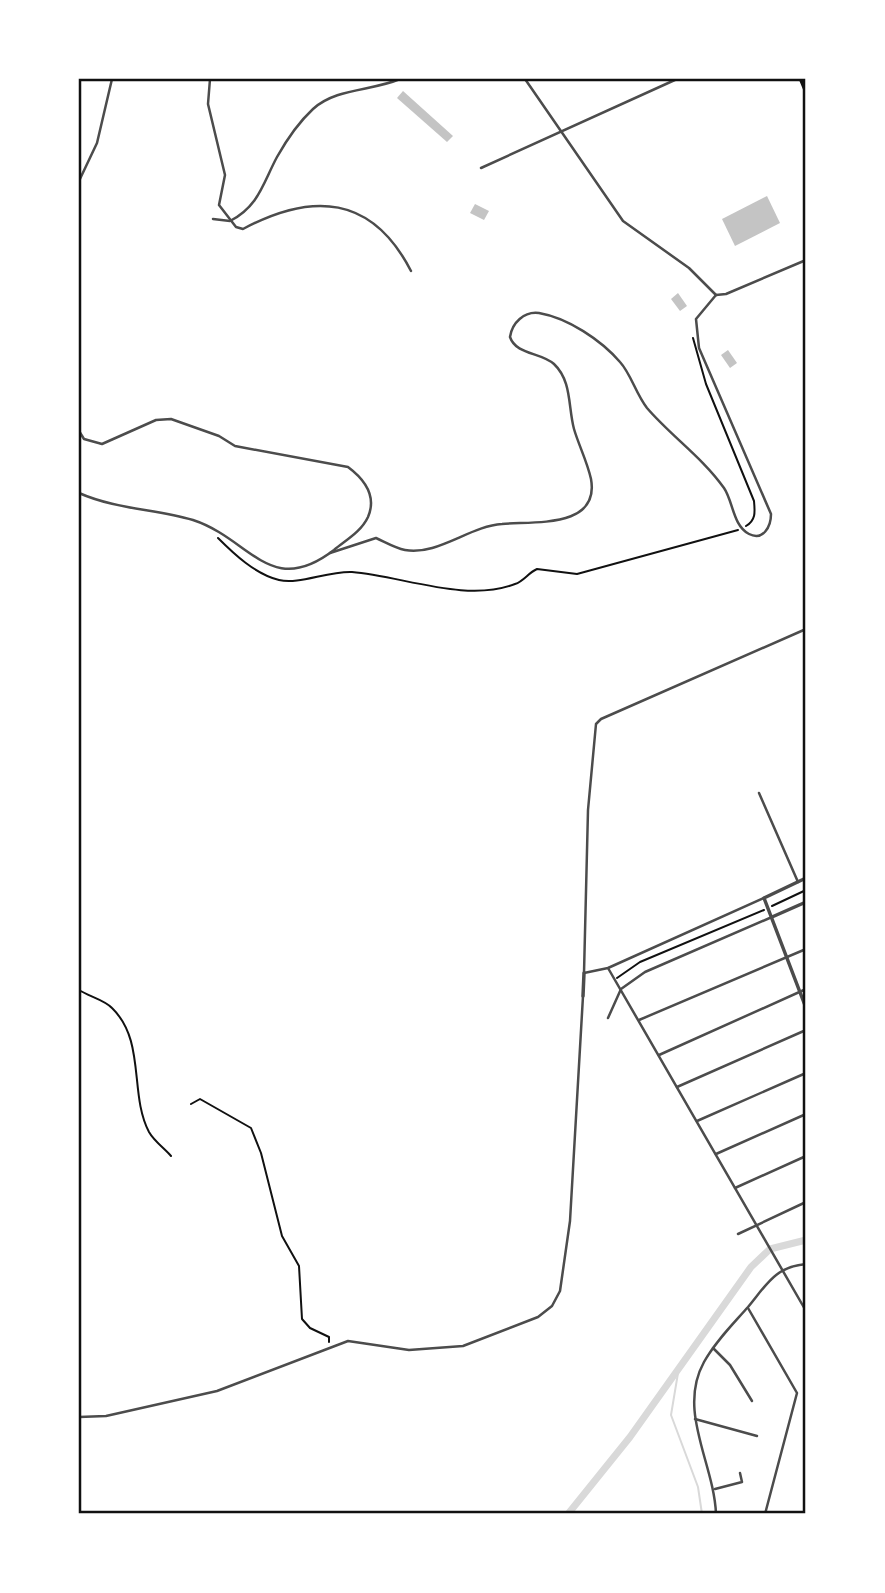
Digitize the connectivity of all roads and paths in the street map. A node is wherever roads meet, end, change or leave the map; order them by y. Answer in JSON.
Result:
{"nodes":[{"id":1,"x":112,"y":79,"type":"edge"},
{"id":2,"x":210,"y":79,"type":"edge"},
{"id":3,"x":400,"y":79,"type":"edge"},
{"id":4,"x":525,"y":79,"type":"edge"},
{"id":5,"x":676,"y":79,"type":"edge"},
{"id":6,"x":801,"y":79,"type":"edge"},
{"id":7,"x":806,"y":91,"type":"edge"},
{"id":8,"x":562,"y":131,"type":"junction"},
{"id":9,"x":481,"y":168,"type":"dead end"},
{"id":10,"x":79,"y":181,"type":"edge"},
{"id":11,"x":213,"y":219,"type":"dead end"},
{"id":12,"x":230,"y":220,"type":"junction"},
{"id":13,"x":806,"y":260,"type":"edge"},
{"id":14,"x":411,"y":271,"type":"dead end"},
{"id":15,"x":716,"y":295,"type":"junction"},
{"id":16,"x":695,"y":333,"type":"junction"},
{"id":17,"x":79,"y":431,"type":"edge"},
{"id":18,"x":79,"y":493,"type":"edge"},
{"id":19,"x":214,"y":527,"type":"junction"},
{"id":20,"x":743,"y":528,"type":"junction"},
{"id":21,"x":330,"y":553,"type":"junction"},
{"id":22,"x":806,"y":629,"type":"edge"},
{"id":23,"x":759,"y":793,"type":"dead end"},
{"id":24,"x":806,"y":878,"type":"edge"},
{"id":25,"x":798,"y":881,"type":"junction"},
{"id":26,"x":806,"y":890,"type":"edge"},
{"id":27,"x":764,"y":898,"type":"junction"},
{"id":28,"x":806,"y":902,"type":"edge"},
{"id":29,"x":768,"y":908,"type":"junction"},
{"id":30,"x":772,"y":917,"type":"junction"},
{"id":31,"x":806,"y":949,"type":"edge"},
{"id":32,"x":787,"y":956,"type":"junction"},
{"id":33,"x":608,"y":968,"type":"junction"},
{"id":34,"x":584,"y":973,"type":"junction"},
{"id":35,"x":614,"y":980,"type":"junction"},
{"id":36,"x":621,"y":989,"type":"junction"},
{"id":37,"x":806,"y":989,"type":"edge"},
{"id":38,"x":79,"y":990,"type":"edge"},
{"id":39,"x":800,"y":992,"type":"junction"},
{"id":40,"x":583,"y":996,"type":"joint"},
{"id":41,"x":806,"y":1008,"type":"edge"},
{"id":42,"x":608,"y":1018,"type":"dead end"},
{"id":43,"x":639,"y":1020,"type":"junction"},
{"id":44,"x":806,"y":1030,"type":"edge"},
{"id":45,"x":659,"y":1055,"type":"junction"},
{"id":46,"x":806,"y":1073,"type":"edge"},
{"id":47,"x":677,"y":1087,"type":"junction"},
{"id":48,"x":191,"y":1104,"type":"dead end"},
{"id":49,"x":806,"y":1114,"type":"edge"},
{"id":50,"x":697,"y":1121,"type":"junction"},
{"id":51,"x":716,"y":1154,"type":"junction"},
{"id":52,"x":171,"y":1156,"type":"dead end"},
{"id":53,"x":806,"y":1156,"type":"edge"},
{"id":54,"x":735,"y":1188,"type":"junction"},
{"id":55,"x":806,"y":1202,"type":"edge"},
{"id":56,"x":755,"y":1223,"type":"junction"},
{"id":57,"x":738,"y":1234,"type":"dead end"},
{"id":58,"x":806,"y":1264,"type":"edge"},
{"id":59,"x":782,"y":1268,"type":"junction"},
{"id":60,"x":747,"y":1308,"type":"junction"},
{"id":61,"x":806,"y":1311,"type":"edge"},
{"id":62,"x":330,"y":1346,"type":"junction"},
{"id":63,"x":713,"y":1348,"type":"junction"},
{"id":64,"x":752,"y":1401,"type":"dead end"},
{"id":65,"x":79,"y":1417,"type":"edge"},
{"id":66,"x":695,"y":1419,"type":"junction"},
{"id":67,"x":757,"y":1436,"type":"dead end"},
{"id":68,"x":740,"y":1473,"type":"dead end"},
{"id":69,"x":716,"y":1489,"type":"junction"},
{"id":70,"x":716,"y":1514,"type":"edge"},
{"id":71,"x":765,"y":1514,"type":"edge"}],
"edges":[{"from":1,"to":10,"type":"street"},
{"from":2,"to":12,"type":"street"},
{"from":3,"to":12,"type":"street"},
{"from":4,"to":8,"type":"street"},
{"from":5,"to":8,"type":"street"},
{"from":6,"to":7,"type":"main road"},
{"from":8,"to":9,"type":"street"},
{"from":8,"to":15,"type":"street"},
{"from":11,"to":12,"type":"street"},
{"from":12,"to":14,"type":"street"},
{"from":13,"to":15,"type":"street"},
{"from":15,"to":16,"type":"street"},
{"from":16,"to":20,"type":"path"},
{"from":16,"to":20,"type":"street"},
{"from":17,"to":21,"type":"street"},
{"from":18,"to":19,"type":"street"},
{"from":19,"to":20,"type":"path"},
{"from":19,"to":21,"type":"street"},
{"from":20,"to":21,"type":"street"},
{"from":22,"to":34,"type":"street"},
{"from":23,"to":25,"type":"street"},
{"from":24,"to":25,"type":"street"},
{"from":25,"to":27,"type":"street"},
{"from":26,"to":29,"type":"path"},
{"from":27,"to":29,"type":"street"},
{"from":27,"to":33,"type":"street"},
{"from":28,"to":30,"type":"street"},
{"from":29,"to":30,"type":"street"},
{"from":29,"to":35,"type":"path"},
{"from":30,"to":32,"type":"street"},
{"from":30,"to":36,"type":"street"},
{"from":31,"to":32,"type":"street"},
{"from":32,"to":39,"type":"street"},
{"from":32,"to":43,"type":"street"},
{"from":33,"to":34,"type":"street"},
{"from":33,"to":35,"type":"street"},
{"from":34,"to":40,"type":"street"},
{"from":35,"to":36,"type":"street"},
{"from":36,"to":42,"type":"street"},
{"from":36,"to":43,"type":"street"},
{"from":37,"to":39,"type":"street"},
{"from":38,"to":52,"type":"path"},
{"from":39,"to":41,"type":"street"},
{"from":39,"to":45,"type":"street"},
{"from":40,"to":62,"type":"street"},
{"from":43,"to":45,"type":"street"},
{"from":44,"to":47,"type":"street"},
{"from":45,"to":47,"type":"street"},
{"from":46,"to":50,"type":"street"},
{"from":47,"to":50,"type":"street"},
{"from":48,"to":62,"type":"path"},
{"from":49,"to":51,"type":"street"},
{"from":50,"to":51,"type":"street"},
{"from":51,"to":54,"type":"street"},
{"from":53,"to":54,"type":"street"},
{"from":54,"to":56,"type":"street"},
{"from":55,"to":56,"type":"street"},
{"from":56,"to":57,"type":"street"},
{"from":56,"to":59,"type":"street"},
{"from":58,"to":59,"type":"street"},
{"from":59,"to":60,"type":"street"},
{"from":59,"to":61,"type":"street"},
{"from":60,"to":63,"type":"street"},
{"from":60,"to":71,"type":"street"},
{"from":62,"to":65,"type":"street"},
{"from":63,"to":64,"type":"street"},
{"from":63,"to":66,"type":"street"},
{"from":66,"to":67,"type":"street"},
{"from":66,"to":69,"type":"street"},
{"from":68,"to":69,"type":"street"},
{"from":69,"to":70,"type":"street"}]}
